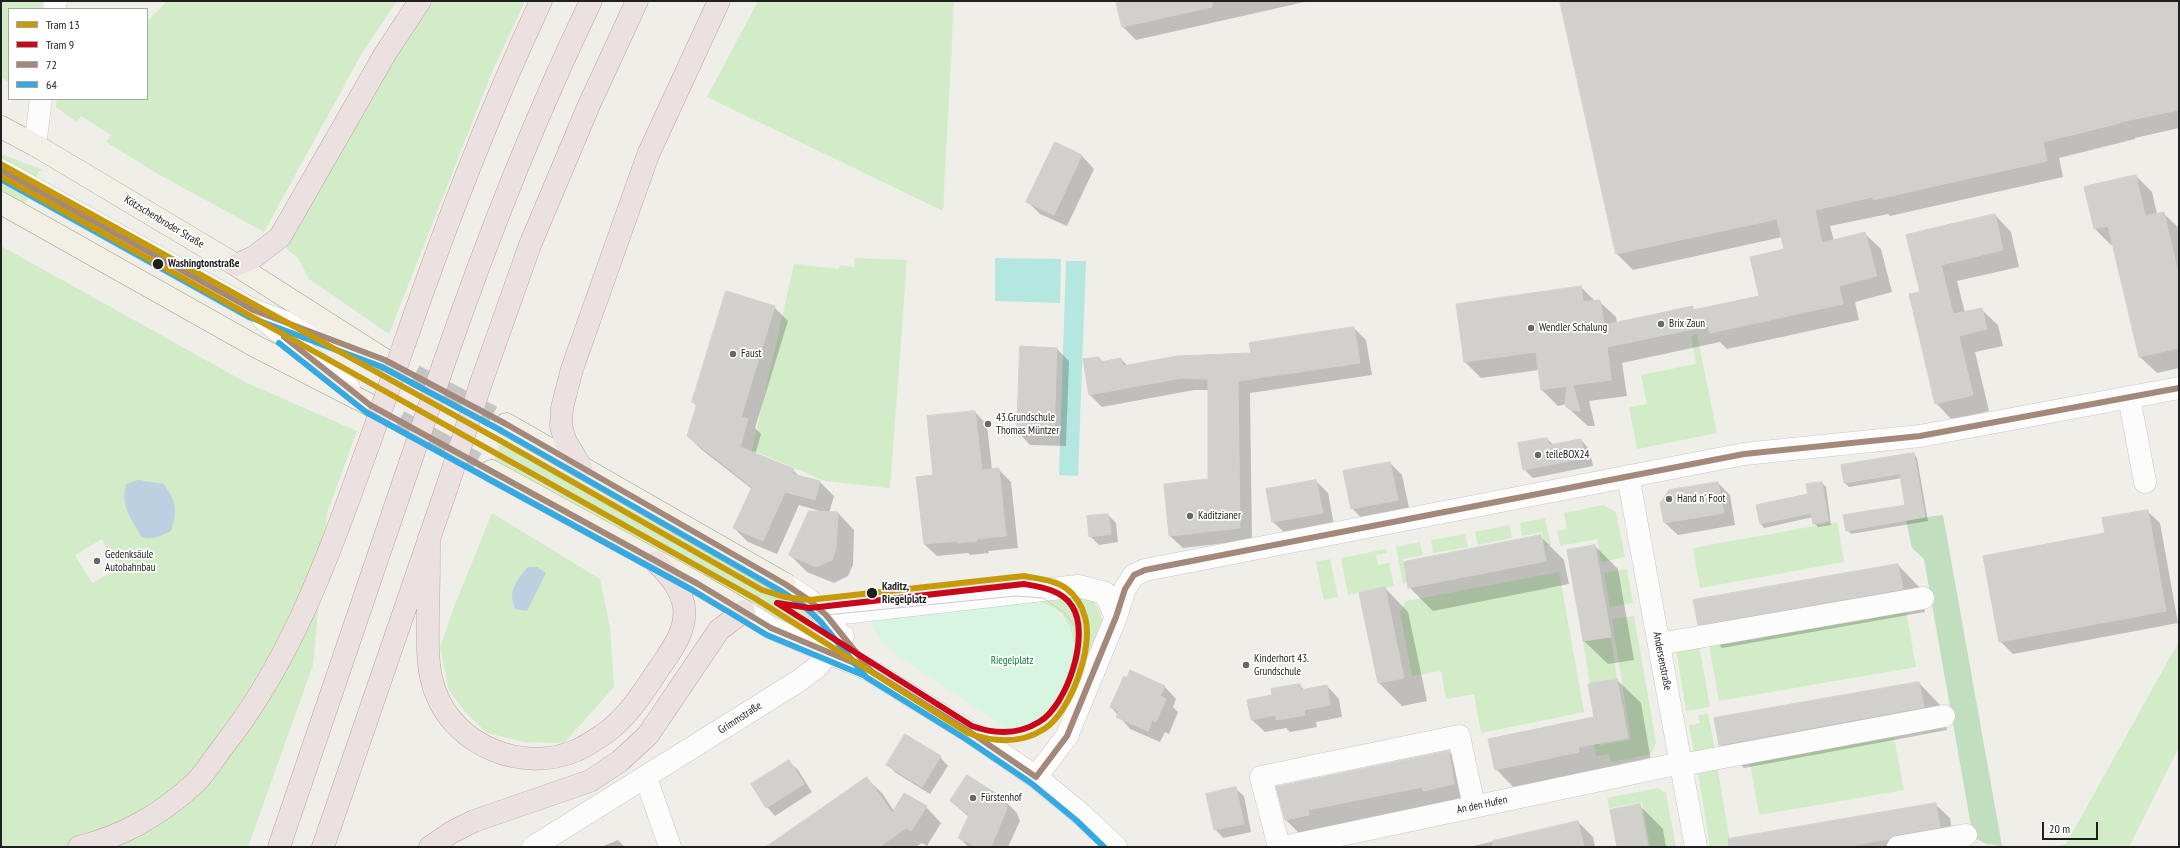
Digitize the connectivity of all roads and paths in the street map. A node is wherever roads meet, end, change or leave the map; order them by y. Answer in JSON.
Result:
{"nodes":[{"id":1,"x":420,"y":1,"type":"edge"},
{"id":2,"x":541,"y":1,"type":"edge"},
{"id":3,"x":591,"y":1,"type":"edge"},
{"id":4,"x":637,"y":1,"type":"edge"},
{"id":5,"x":719,"y":1,"type":"edge"},
{"id":6,"x":41,"y":100,"type":"edge"},
{"id":7,"x":1,"y":127,"type":"edge"},
{"id":8,"x":34,"y":145,"type":"junction"},
{"id":9,"x":1,"y":170,"type":"edge"},
{"id":10,"x":1,"y":203,"type":"edge"},
{"id":11,"x":236,"y":266,"type":"junction"},
{"id":12,"x":253,"y":310,"type":"junction"},
{"id":13,"x":385,"y":360,"type":"joint"},
{"id":14,"x":2179,"y":388,"type":"edge"},
{"id":15,"x":2129,"y":397,"type":"junction"},
{"id":16,"x":370,"y":405,"type":"joint"},
{"id":17,"x":506,"y":424,"type":"tunnel mouth"},
{"id":18,"x":581,"y":467,"type":"junction"},
{"id":19,"x":491,"y":471,"type":"tunnel mouth"},
{"id":20,"x":1628,"y":476,"type":"junction"},
{"id":21,"x":2145,"y":482,"type":"dead end"},
{"id":22,"x":429,"y":538,"type":"junction"},
{"id":23,"x":656,"y":562,"type":"junction"},
{"id":24,"x":786,"y":584,"type":"joint"},
{"id":25,"x":1924,"y":598,"type":"dead end"},
{"id":26,"x":744,"y":611,"type":"junction"},
{"id":27,"x":826,"y":615,"type":"junction"},
{"id":28,"x":1116,"y":617,"type":"junction"},
{"id":29,"x":843,"y":636,"type":"junction"},
{"id":30,"x":1659,"y":644,"type":"junction"},
{"id":31,"x":829,"y":654,"type":"junction"},
{"id":32,"x":872,"y":671,"type":"junction"},
{"id":33,"x":1944,"y":716,"type":"dead end"},
{"id":34,"x":1681,"y":764,"type":"junction"},
{"id":35,"x":1036,"y":777,"type":"junction"},
{"id":36,"x":646,"y":778,"type":"junction"},
{"id":37,"x":1474,"y":806,"type":"junction"},
{"id":38,"x":1966,"y":835,"type":"dead end"},
{"id":39,"x":79,"y":847,"type":"edge"},
{"id":40,"x":279,"y":847,"type":"edge"},
{"id":41,"x":323,"y":847,"type":"edge"},
{"id":42,"x":430,"y":847,"type":"edge"},
{"id":43,"x":533,"y":847,"type":"edge"},
{"id":44,"x":670,"y":847,"type":"edge"},
{"id":45,"x":1116,"y":847,"type":"edge"},
{"id":46,"x":1279,"y":847,"type":"edge"},
{"id":47,"x":1284,"y":847,"type":"edge"},
{"id":48,"x":1696,"y":847,"type":"edge"},
{"id":49,"x":1898,"y":847,"type":"edge"}],
"edges":[{"from":1,"to":11,"type":"highway"},
{"from":2,"to":39,"type":"highway","bridge":true},
{"from":3,"to":40,"type":"highway","bridge":true},
{"from":4,"to":22,"type":"highway","bridge":true},
{"from":5,"to":18,"type":"highway"},
{"from":6,"to":8,"type":"street"},
{"from":7,"to":8,"type":"main road","name":"Kötzschenbroder Straße"},
{"from":8,"to":11,"type":"main road","name":"Kötzschenbroder Straße"},
{"from":9,"to":12,"type":"street"},
{"from":10,"to":16,"type":"main road"},
{"from":11,"to":13,"type":"main road","name":"Kötzschenbroder Straße"},
{"from":12,"to":13,"type":"street"},
{"from":12,"to":16,"type":"street"},
{"from":14,"to":15,"type":"street"},
{"from":15,"to":20,"type":"street"},
{"from":15,"to":21,"type":"street"},
{"from":17,"to":18,"type":"main road"},
{"from":18,"to":24,"type":"main road"},
{"from":19,"to":23,"type":"main road"},
{"from":20,"to":28,"type":"street"},
{"from":20,"to":30,"type":"street","name":"Andersenstraße"},
{"from":22,"to":23,"type":"highway"},
{"from":22,"to":41,"type":"highway"},
{"from":23,"to":26,"type":"main road"},
{"from":24,"to":27,"type":"street"},
{"from":25,"to":30,"type":"street"},
{"from":26,"to":31,"type":"street"},
{"from":26,"to":42,"type":"highway"},
{"from":27,"to":28,"type":"street"},
{"from":27,"to":29,"type":"street"},
{"from":28,"to":35,"type":"street"},
{"from":29,"to":31,"type":"street","name":"Grimmstraße"},
{"from":29,"to":32,"type":"street"},
{"from":30,"to":34,"type":"street","name":"Andersenstraße"},
{"from":31,"to":32,"type":"street"},
{"from":31,"to":36,"type":"street","name":"Grimmstraße"},
{"from":32,"to":35,"type":"street"},
{"from":33,"to":34,"type":"street","name":"An den Hufen"},
{"from":34,"to":37,"type":"street","name":"An den Hufen"},
{"from":34,"to":48,"type":"street","name":"Andersenstraße"},
{"from":35,"to":45,"type":"street"},
{"from":36,"to":43,"type":"street","name":"Grimmstraße"},
{"from":36,"to":44,"type":"street"},
{"from":37,"to":46,"type":"street"},
{"from":37,"to":47,"type":"street","name":"An den Hufen"},
{"from":38,"to":49,"type":"street"}]}
